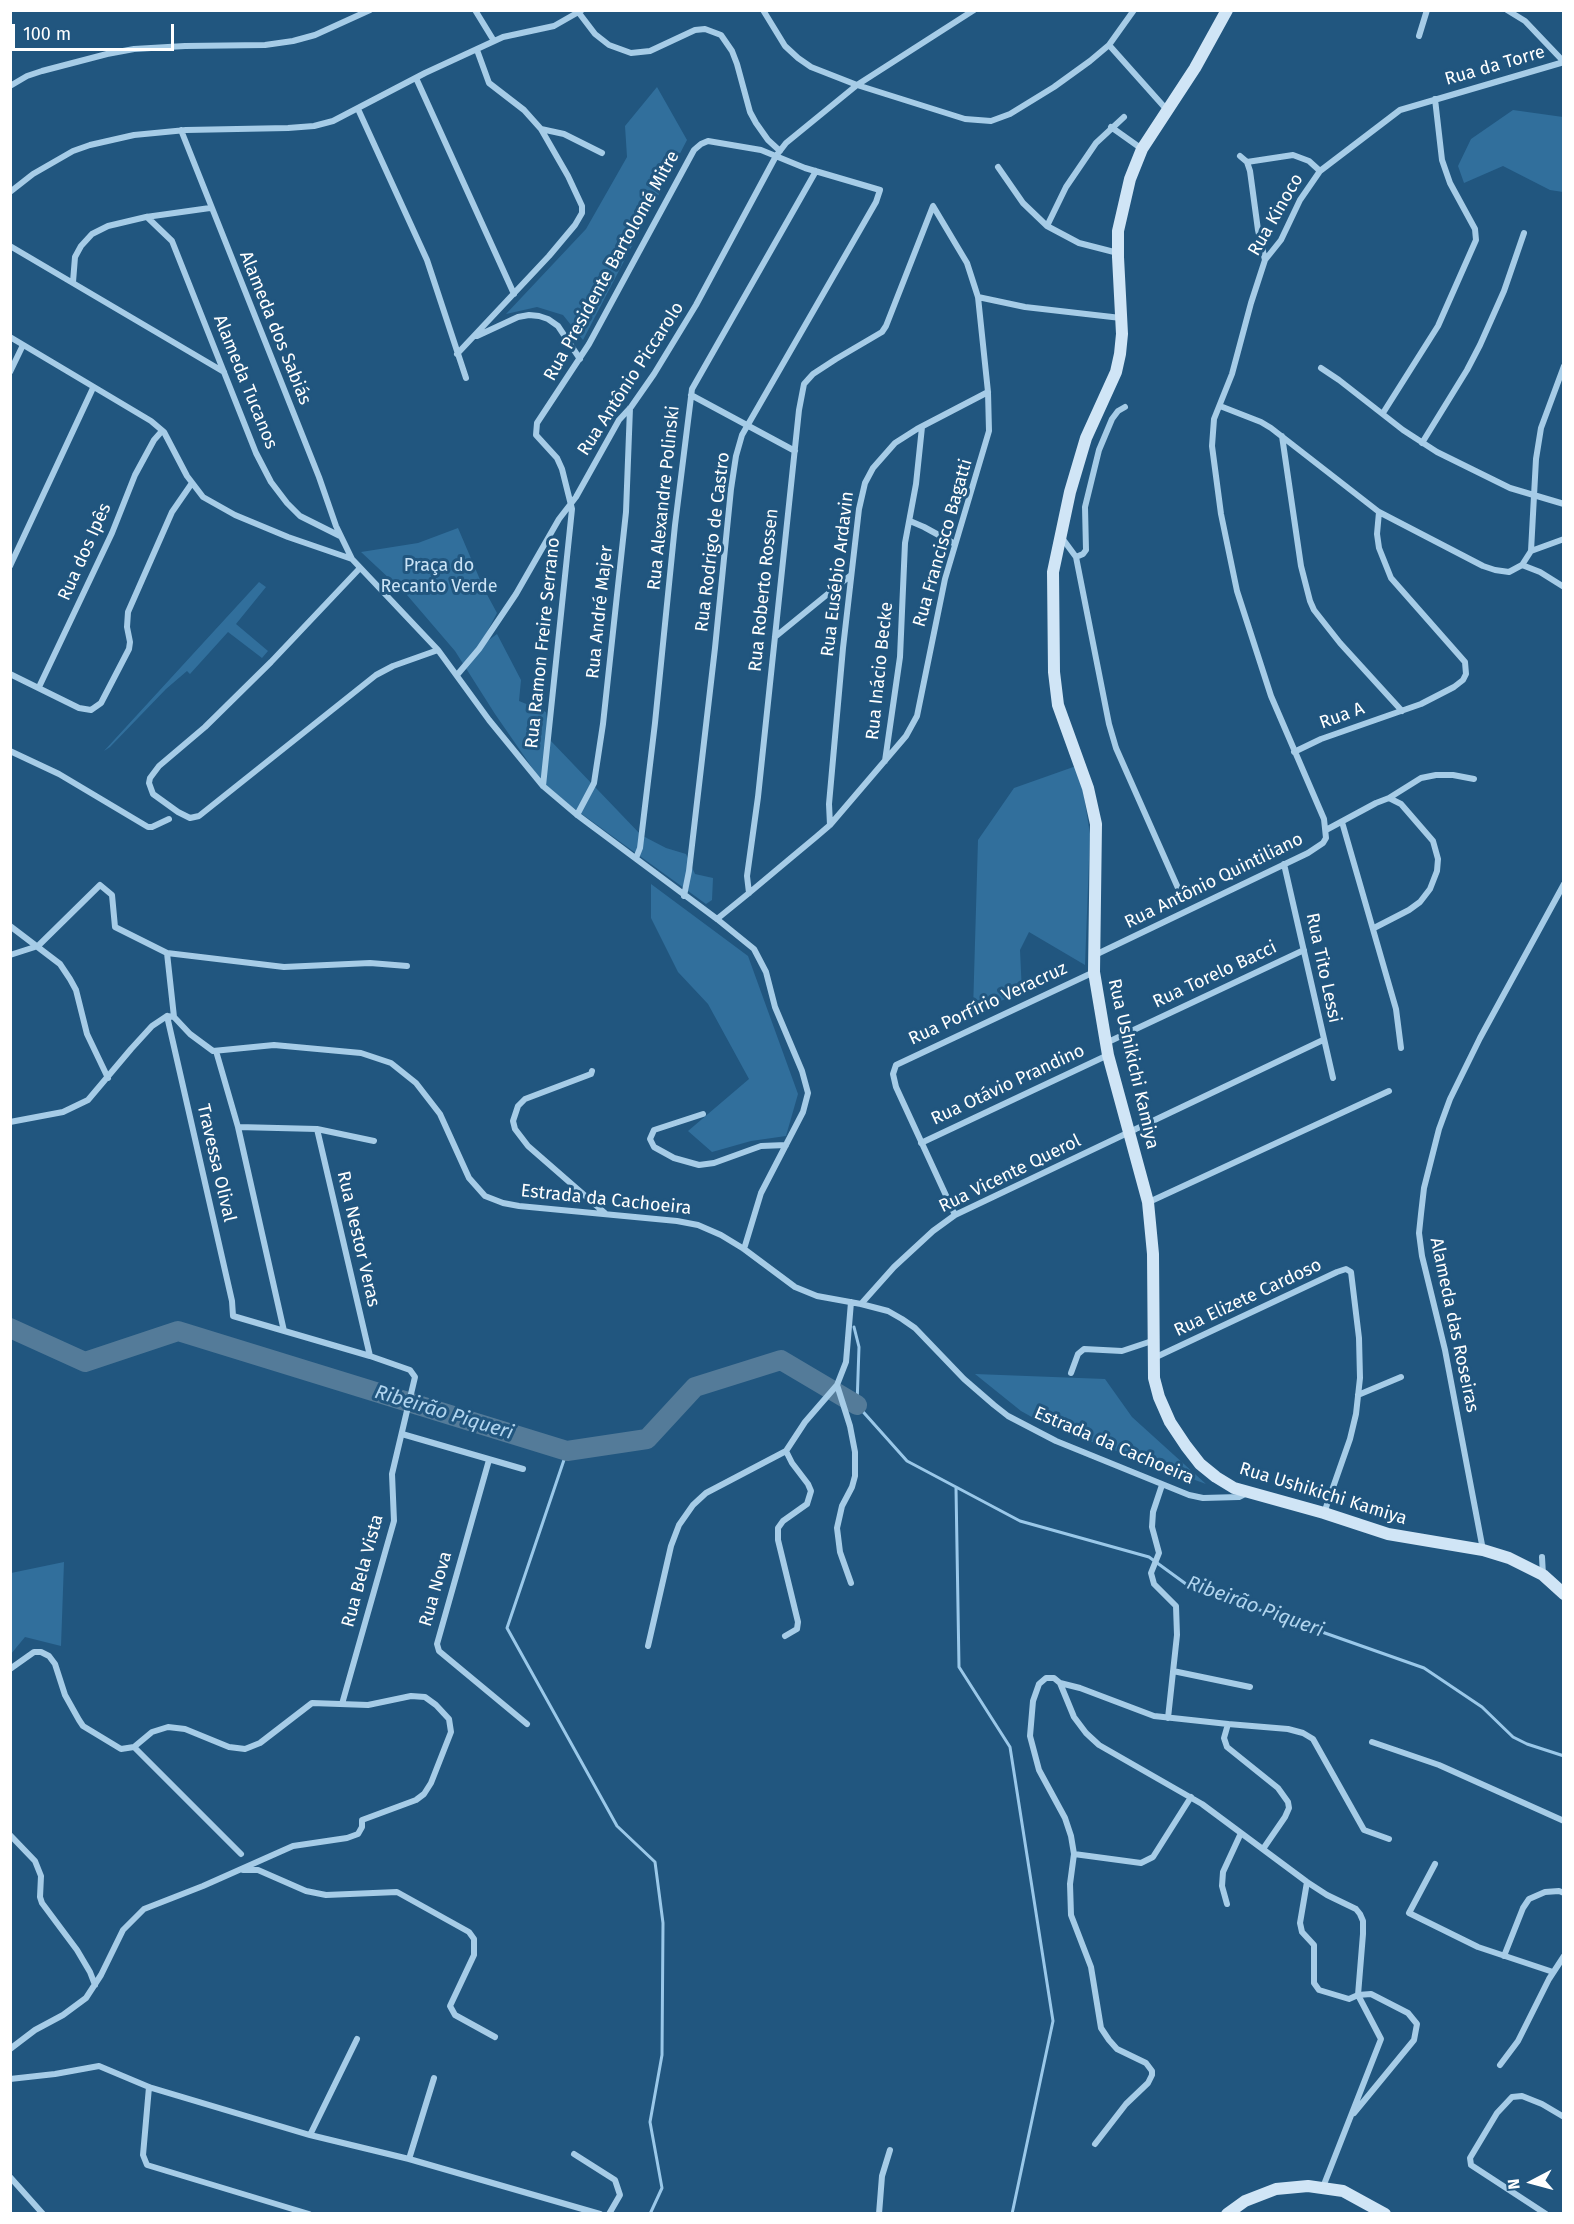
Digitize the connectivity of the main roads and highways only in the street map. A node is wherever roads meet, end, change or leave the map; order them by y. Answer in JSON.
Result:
{"nodes":[{"id":1,"x":1227,"y":10,"type":"edge"},
{"id":2,"x":1563,"y":1594,"type":"edge"},
{"id":3,"x":1227,"y":2214,"type":"edge"},
{"id":4,"x":1385,"y":2214,"type":"edge"}],
"edges":[{"from":1,"to":2,"type":"main road","name":"Rua Ushikichi Kamiya"},
{"from":3,"to":4,"type":"main road"}]}
